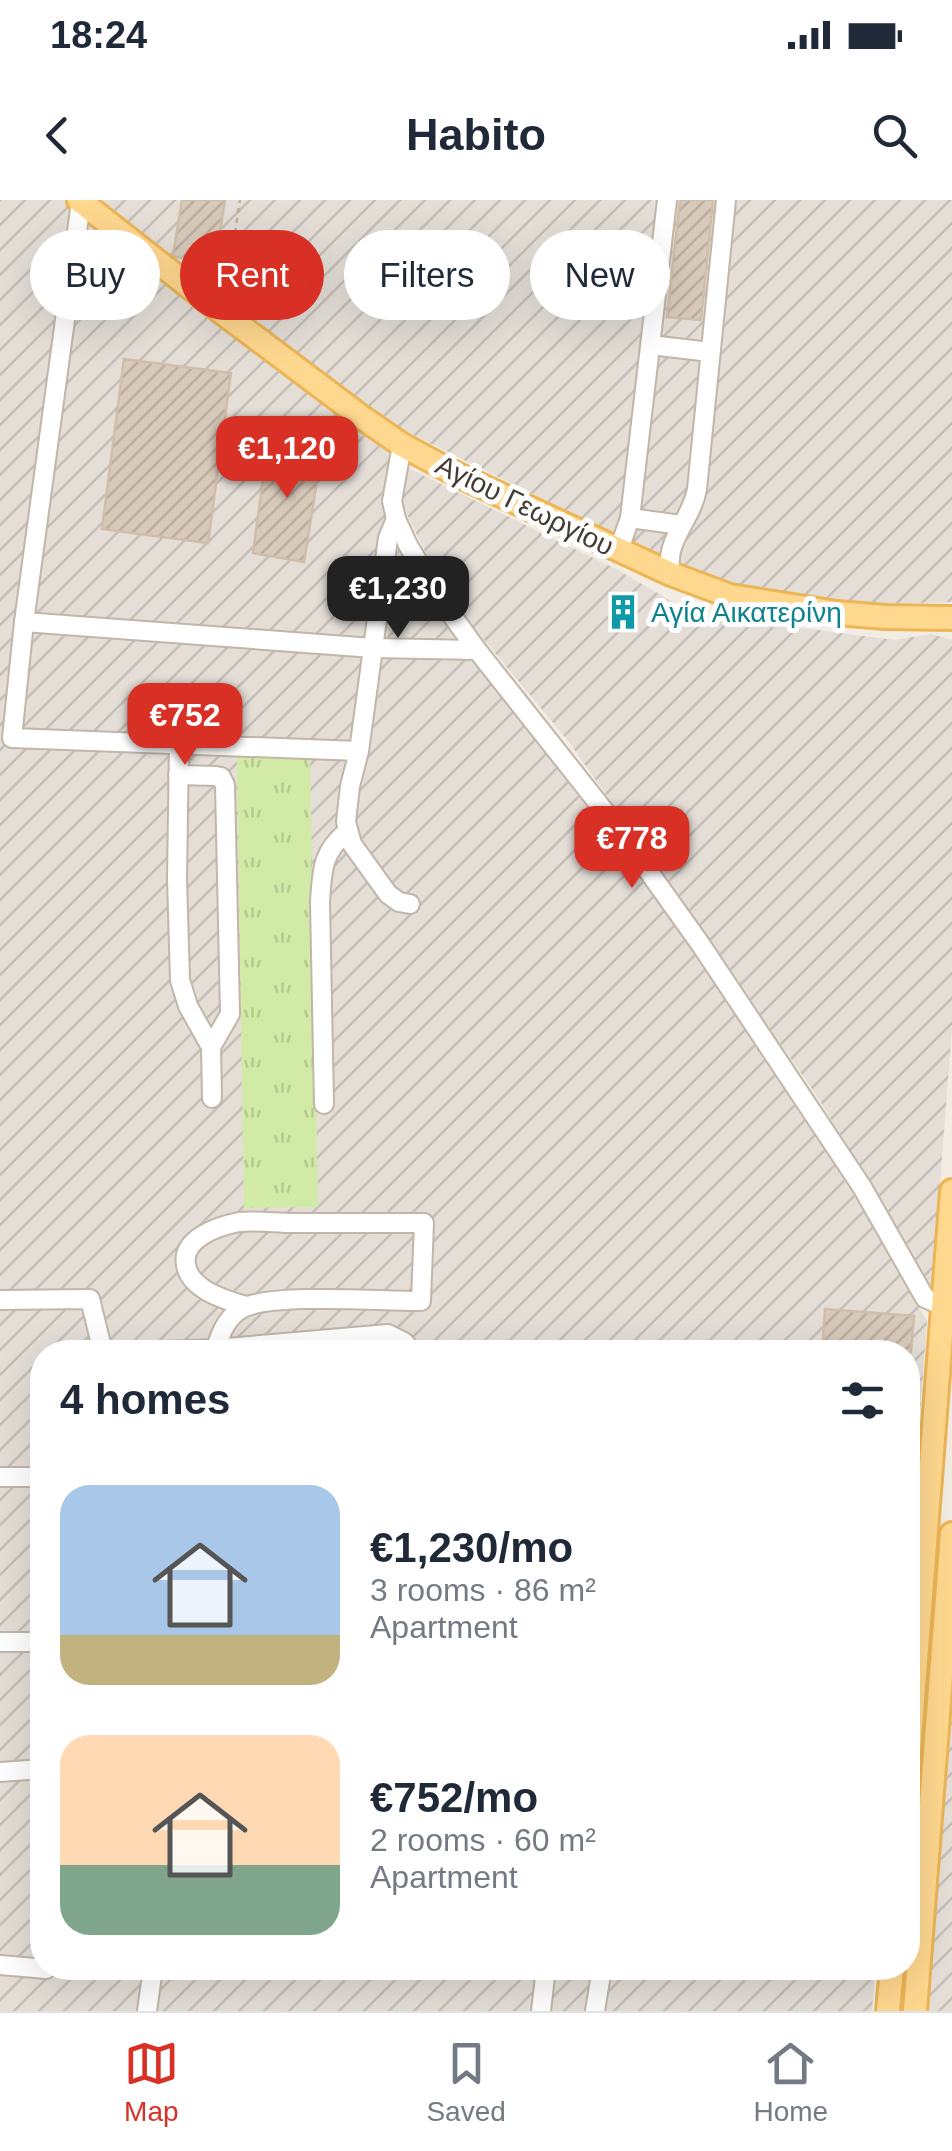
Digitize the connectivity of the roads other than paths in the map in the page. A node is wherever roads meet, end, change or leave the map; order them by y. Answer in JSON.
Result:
{"nodes":[{"id":1,"x":667,"y":200,"type":"edge"},
{"id":2,"x":726,"y":200,"type":"edge"},
{"id":3,"x":80,"y":201,"type":"edge"},
{"id":4,"x":651,"y":345,"type":"junction"},
{"id":5,"x":710,"y":352,"type":"junction"},
{"id":6,"x":402,"y":445,"type":"junction"},
{"id":7,"x":630,"y":518,"type":"junction"},
{"id":8,"x":396,"y":519,"type":"junction"},
{"id":9,"x":681,"y":525,"type":"junction"},
{"id":10,"x":616,"y":548,"type":"junction"},
{"id":11,"x":671,"y":574,"type":"junction"},
{"id":12,"x":952,"y":618,"type":"edge"},
{"id":13,"x":927,"y":619,"type":"junction"},
{"id":14,"x":24,"y":622,"type":"junction"},
{"id":15,"x":952,"y":628,"type":"edge"},
{"id":16,"x":374,"y":648,"type":"junction"},
{"id":17,"x":477,"y":650,"type":"junction"},
{"id":18,"x":178,"y":744,"type":"junction"},
{"id":19,"x":360,"y":751,"type":"junction"},
{"id":20,"x":178,"y":775,"type":"junction"},
{"id":21,"x":348,"y":831,"type":"junction"},
{"id":22,"x":410,"y":904,"type":"dead end"},
{"id":23,"x":211,"y":1047,"type":"junction"},
{"id":24,"x":212,"y":1098,"type":"dead end"},
{"id":25,"x":324,"y":1104,"type":"dead end"},
{"id":26,"x":952,"y":1191,"type":"edge"},
{"id":27,"x":0,"y":1300,"type":"edge"},
{"id":28,"x":246,"y":1306,"type":"junction"},
{"id":29,"x":943,"y":1306,"type":"junction"},
{"id":30,"x":100,"y":1340,"type":"edge"},
{"id":31,"x":220,"y":1340,"type":"edge"},
{"id":32,"x":327,"y":1340,"type":"edge"},
{"id":33,"x":400,"y":1340,"type":"edge"},
{"id":34,"x":946,"y":1354,"type":"edge"},
{"id":35,"x":0,"y":1478,"type":"edge"},
{"id":36,"x":30,"y":1478,"type":"edge"},
{"id":37,"x":952,"y":1534,"type":"edge"},
{"id":38,"x":920,"y":1635,"type":"edge"},
{"id":39,"x":0,"y":1642,"type":"edge"},
{"id":40,"x":30,"y":1642,"type":"edge"},
{"id":41,"x":30,"y":1770,"type":"edge"},
{"id":42,"x":0,"y":1772,"type":"edge"},
{"id":43,"x":920,"y":1947,"type":"edge"},
{"id":44,"x":0,"y":1965,"type":"edge"},
{"id":45,"x":30,"y":1968,"type":"edge"},
{"id":46,"x":151,"y":1980,"type":"edge"},
{"id":47,"x":545,"y":1980,"type":"edge"},
{"id":48,"x":600,"y":1980,"type":"edge"},
{"id":49,"x":891,"y":1980,"type":"edge"},
{"id":50,"x":917,"y":1980,"type":"edge"},
{"id":51,"x":147,"y":2011,"type":"edge"},
{"id":52,"x":541,"y":2011,"type":"edge"},
{"id":53,"x":595,"y":2011,"type":"edge"},
{"id":54,"x":888,"y":2011,"type":"edge"},
{"id":55,"x":915,"y":2011,"type":"edge"}],
"edges":[{"from":1,"to":4,"type":"street"},
{"from":2,"to":5,"type":"street"},
{"from":3,"to":6,"type":"main road","name":"Αγίου Γεωργίου"},
{"from":3,"to":14,"type":"street"},
{"from":4,"to":5,"type":"street"},
{"from":4,"to":7,"type":"street"},
{"from":5,"to":9,"type":"street"},
{"from":6,"to":8,"type":"street"},
{"from":6,"to":10,"type":"main road","name":"Αγίου Γεωργίου"},
{"from":7,"to":9,"type":"street"},
{"from":7,"to":10,"type":"street"},
{"from":8,"to":16,"type":"street"},
{"from":8,"to":17,"type":"street"},
{"from":9,"to":11,"type":"street"},
{"from":10,"to":11,"type":"main road","name":"Αγίου Γεωργίου"},
{"from":11,"to":13,"type":"main road","name":"Αγίου Γεωργίου"},
{"from":12,"to":13,"type":"main road","name":"Αγίου Γεωργίου"},
{"from":13,"to":15,"type":"main road","name":"Αγίου Γεωργίου"},
{"from":14,"to":16,"type":"street"},
{"from":14,"to":18,"type":"street"},
{"from":16,"to":17,"type":"street"},
{"from":16,"to":19,"type":"street"},
{"from":17,"to":29,"type":"street"},
{"from":18,"to":19,"type":"street"},
{"from":18,"to":20,"type":"street"},
{"from":19,"to":21,"type":"street"},
{"from":20,"to":23,"type":"street"},
{"from":20,"to":23,"type":"street"},
{"from":21,"to":22,"type":"street"},
{"from":21,"to":25,"type":"street"},
{"from":23,"to":24,"type":"street"},
{"from":26,"to":29,"type":"main road"},
{"from":27,"to":30,"type":"street"},
{"from":28,"to":28,"type":"street"},
{"from":28,"to":31,"type":"street"},
{"from":29,"to":34,"type":"main road"},
{"from":32,"to":33,"type":"street"},
{"from":34,"to":38,"type":"main road"},
{"from":35,"to":36,"type":"street"},
{"from":37,"to":43,"type":"main road"},
{"from":39,"to":40,"type":"street"},
{"from":41,"to":42,"type":"street"},
{"from":44,"to":45,"type":"street"},
{"from":46,"to":51,"type":"street"},
{"from":47,"to":52,"type":"street"},
{"from":48,"to":53,"type":"street"},
{"from":49,"to":54,"type":"main road"},
{"from":50,"to":55,"type":"main road"}]}
